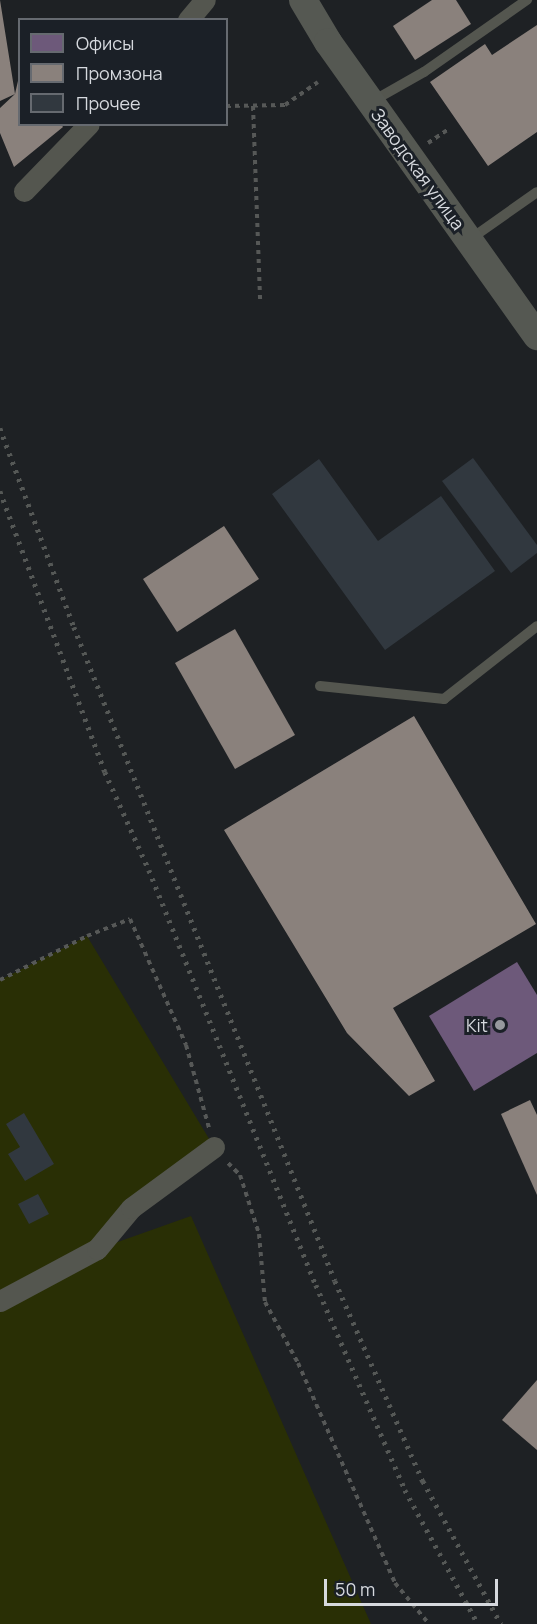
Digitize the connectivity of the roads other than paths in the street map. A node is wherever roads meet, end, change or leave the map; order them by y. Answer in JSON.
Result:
{"nodes":[{"id":1,"x":205,"y":0,"type":"edge"},
{"id":2,"x":303,"y":0,"type":"edge"},
{"id":3,"x":526,"y":0,"type":"edge"},
{"id":4,"x":190,"y":18,"type":"edge"},
{"id":5,"x":370,"y":102,"type":"junction"},
{"id":6,"x":87,"y":126,"type":"edge"},
{"id":7,"x":24,"y":191,"type":"dead end"},
{"id":8,"x":537,"y":192,"type":"edge"},
{"id":9,"x":469,"y":240,"type":"junction"},
{"id":10,"x":536,"y":333,"type":"edge"},
{"id":11,"x":537,"y":626,"type":"edge"},
{"id":12,"x":320,"y":686,"type":"dead end"},
{"id":13,"x":214,"y":1147,"type":"road end"},
{"id":14,"x":0,"y":1301,"type":"edge"}],
"edges":[{"from":1,"to":4,"type":"street"},
{"from":2,"to":5,"type":"main road","name":"Заводская улица"},
{"from":3,"to":5,"type":"lane"},
{"from":5,"to":9,"type":"main road","name":"Заводская улица"},
{"from":6,"to":7,"type":"street"},
{"from":8,"to":9,"type":"lane"},
{"from":9,"to":10,"type":"main road","name":"Заводская улица"},
{"from":11,"to":12,"type":"lane"},
{"from":13,"to":14,"type":"street"}]}
